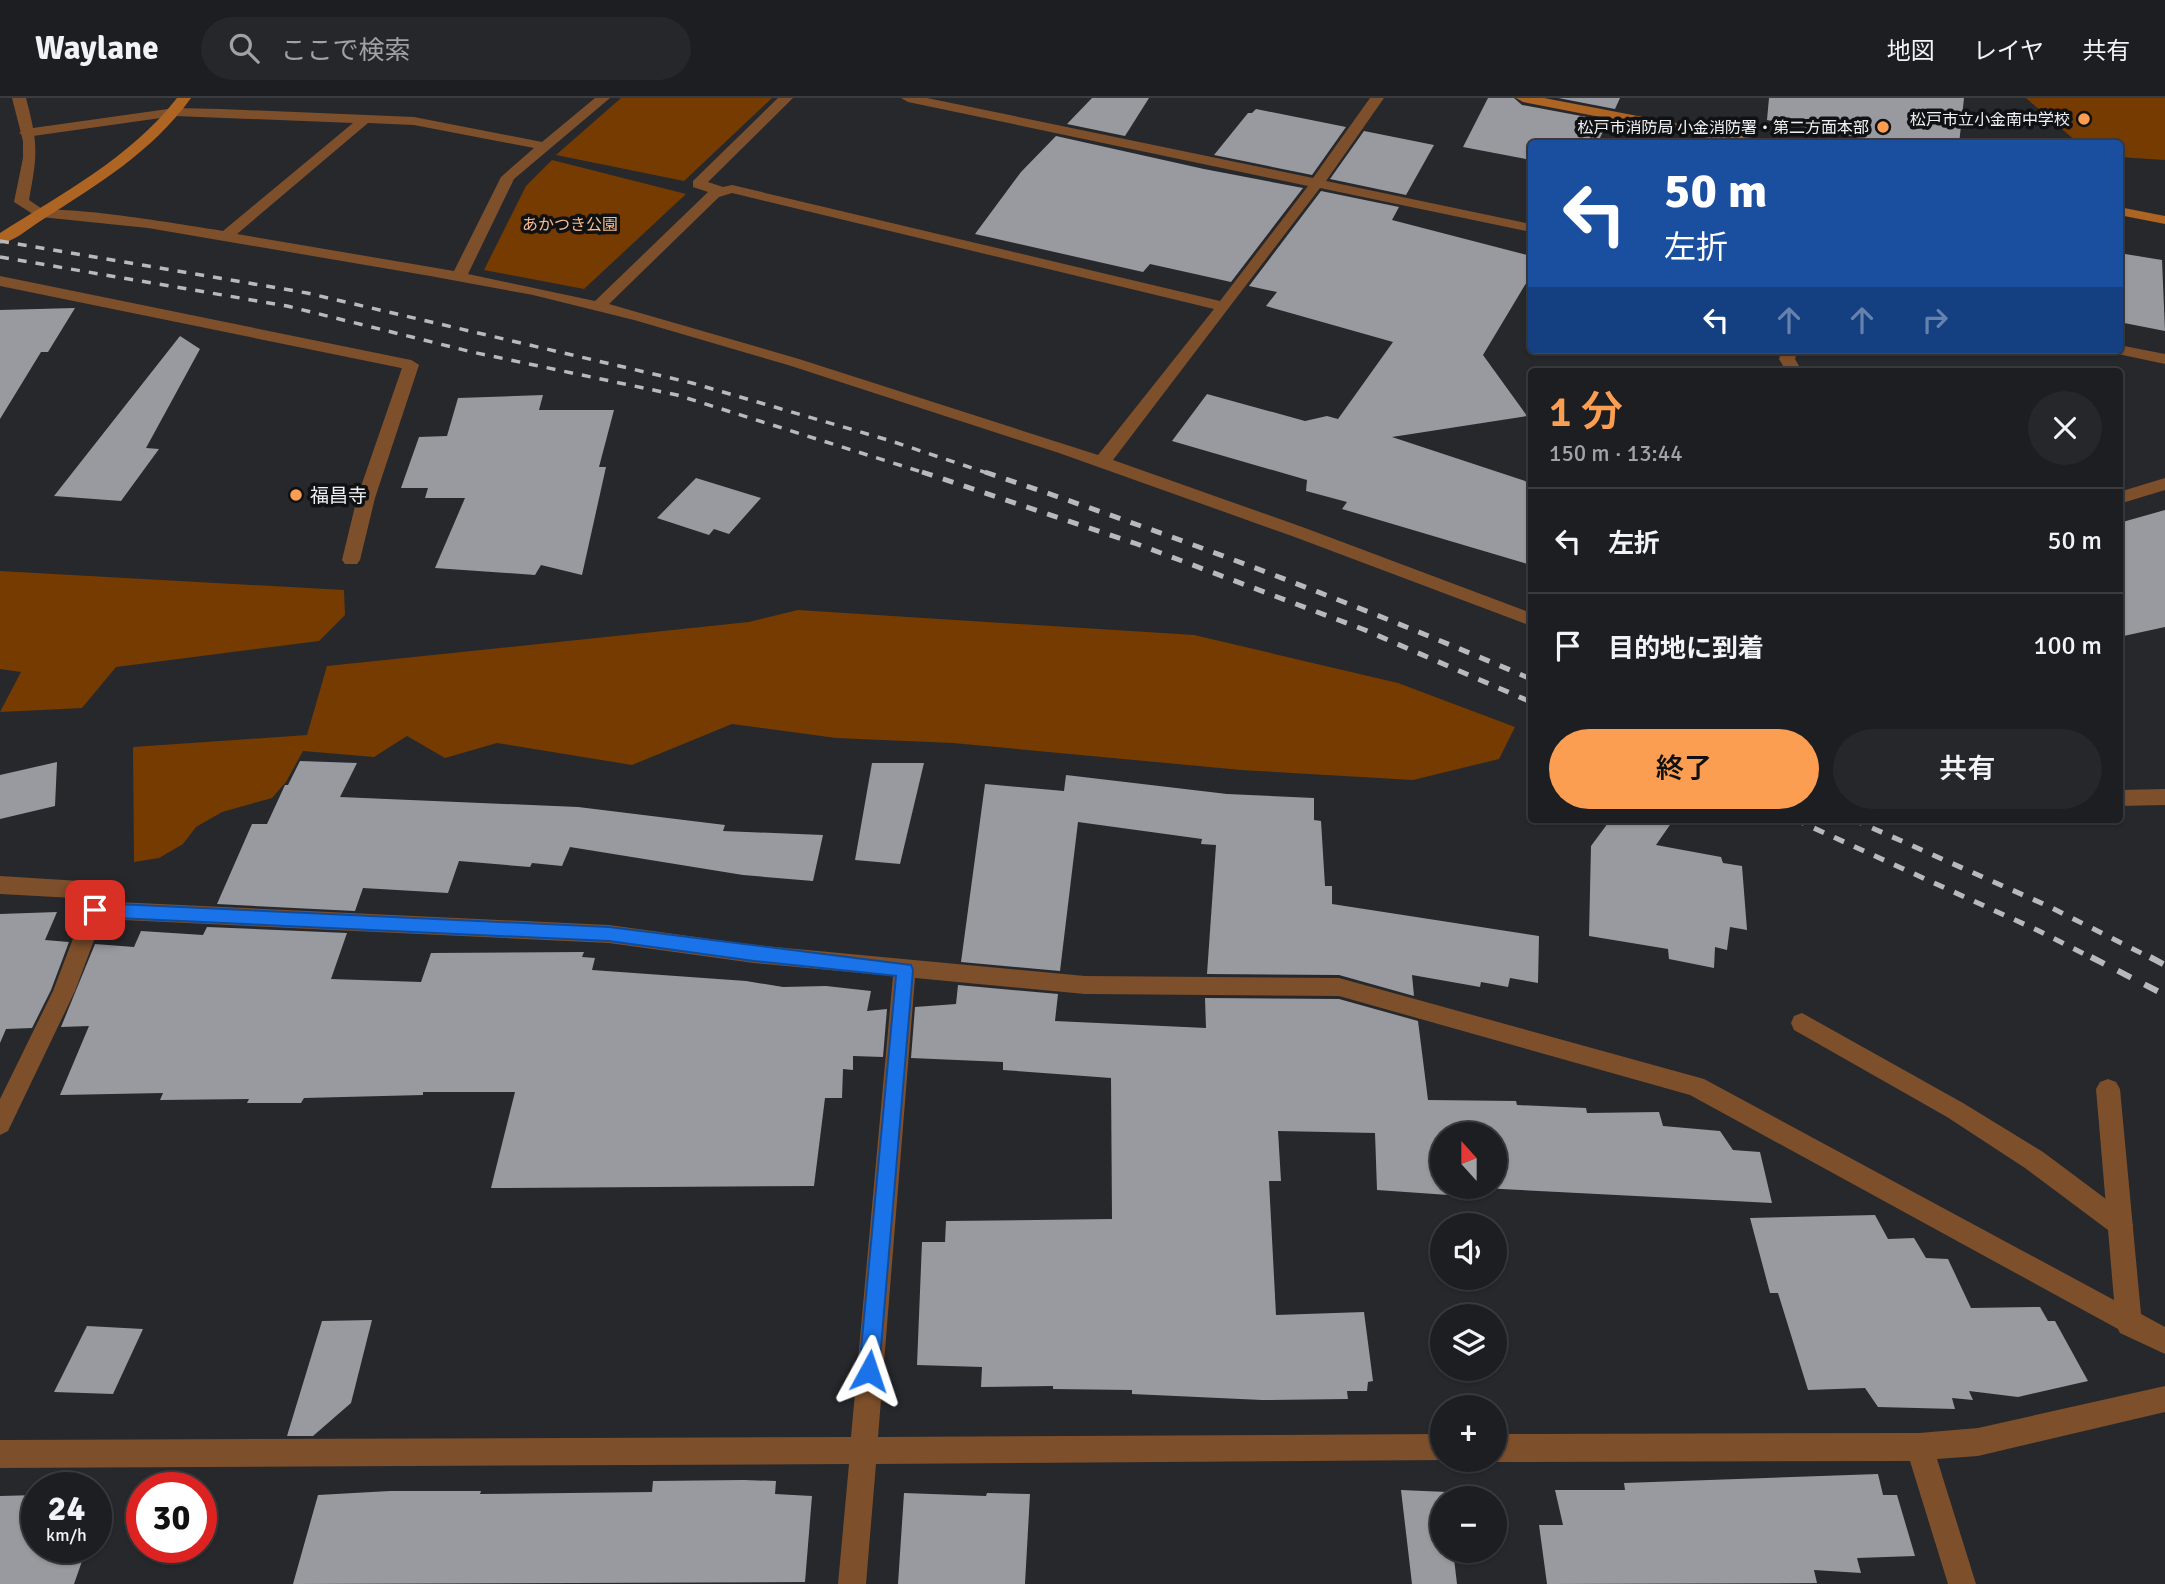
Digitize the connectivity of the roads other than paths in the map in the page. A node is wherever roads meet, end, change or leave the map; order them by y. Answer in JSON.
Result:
{"nodes":[{"id":1,"x":19,"y":98,"type":"edge"},
{"id":2,"x":184,"y":98,"type":"edge"},
{"id":3,"x":603,"y":98,"type":"edge"},
{"id":4,"x":786,"y":98,"type":"edge"},
{"id":5,"x":908,"y":98,"type":"edge"},
{"id":6,"x":1377,"y":98,"type":"edge"},
{"id":7,"x":1523,"y":98,"type":"edge"},
{"id":8,"x":175,"y":112,"type":"junction"},
{"id":9,"x":365,"y":119,"type":"junction"},
{"id":10,"x":26,"y":133,"type":"junction"},
{"id":11,"x":1742,"y":140,"type":"edge"},
{"id":12,"x":543,"y":146,"type":"junction"},
{"id":13,"x":1319,"y":184,"type":"junction"},
{"id":14,"x":722,"y":191,"type":"junction"},
{"id":15,"x":2123,"y":212,"type":"edge"},
{"id":16,"x":41,"y":213,"type":"junction"},
{"id":17,"x":2165,"y":220,"type":"edge"},
{"id":18,"x":1528,"y":227,"type":"edge"},
{"id":19,"x":225,"y":237,"type":"junction"},
{"id":20,"x":0,"y":240,"type":"edge"},
{"id":21,"x":459,"y":277,"type":"junction"},
{"id":22,"x":0,"y":281,"type":"edge"},
{"id":23,"x":598,"y":306,"type":"junction"},
{"id":24,"x":1222,"y":306,"type":"junction"},
{"id":25,"x":2123,"y":351,"type":"edge"},
{"id":26,"x":2165,"y":359,"type":"edge"},
{"id":27,"x":1103,"y":461,"type":"junction"},
{"id":28,"x":2165,"y":484,"type":"edge"},
{"id":29,"x":2123,"y":497,"type":"edge"},
{"id":30,"x":351,"y":560,"type":"dead end"},
{"id":31,"x":1528,"y":619,"type":"edge"},
{"id":32,"x":2165,"y":797,"type":"edge"},
{"id":33,"x":2123,"y":798,"type":"edge"},
{"id":34,"x":0,"y":885,"type":"edge"},
{"id":35,"x":95,"y":910,"type":"junction"},
{"id":36,"x":905,"y":970,"type":"junction"},
{"id":37,"x":1801,"y":1023,"type":"dead end"},
{"id":38,"x":2108,"y":1089,"type":"dead end"},
{"id":39,"x":0,"y":1124,"type":"edge"},
{"id":40,"x":2121,"y":1225,"type":"junction"},
{"id":41,"x":2129,"y":1324,"type":"junction"},
{"id":42,"x":2165,"y":1341,"type":"edge"},
{"id":43,"x":2165,"y":1399,"type":"edge"},
{"id":44,"x":1919,"y":1447,"type":"junction"},
{"id":45,"x":1430,"y":1448,"type":"edge"},
{"id":46,"x":1507,"y":1448,"type":"edge"},
{"id":47,"x":862,"y":1452,"type":"junction"},
{"id":48,"x":0,"y":1454,"type":"edge"},
{"id":49,"x":852,"y":1584,"type":"edge"},
{"id":50,"x":1962,"y":1584,"type":"edge"}],
"edges":[{"from":1,"to":10,"type":"street"},
{"from":2,"to":8,"type":"street"},
{"from":3,"to":12,"type":"street"},
{"from":4,"to":14,"type":"street"},
{"from":5,"to":13,"type":"street"},
{"from":6,"to":13,"type":"street"},
{"from":7,"to":11,"type":"street"},
{"from":8,"to":9,"type":"street"},
{"from":8,"to":10,"type":"street"},
{"from":8,"to":16,"type":"street"},
{"from":9,"to":12,"type":"street"},
{"from":9,"to":19,"type":"street"},
{"from":10,"to":16,"type":"street"},
{"from":12,"to":21,"type":"street"},
{"from":13,"to":18,"type":"street"},
{"from":13,"to":24,"type":"street"},
{"from":14,"to":23,"type":"street"},
{"from":14,"to":24,"type":"street"},
{"from":15,"to":17,"type":"street"},
{"from":16,"to":19,"type":"street"},
{"from":16,"to":20,"type":"street"},
{"from":19,"to":21,"type":"street"},
{"from":21,"to":23,"type":"street"},
{"from":22,"to":30,"type":"street"},
{"from":23,"to":27,"type":"street"},
{"from":24,"to":27,"type":"street"},
{"from":25,"to":26,"type":"street"},
{"from":27,"to":31,"type":"street"},
{"from":28,"to":29,"type":"street"},
{"from":32,"to":33,"type":"street"},
{"from":34,"to":35,"type":"street"},
{"from":35,"to":36,"type":"street"},
{"from":35,"to":39,"type":"street"},
{"from":36,"to":41,"type":"street"},
{"from":36,"to":47,"type":"street"},
{"from":37,"to":40,"type":"street"},
{"from":38,"to":40,"type":"street"},
{"from":40,"to":41,"type":"street"},
{"from":41,"to":42,"type":"street"},
{"from":43,"to":44,"type":"street"},
{"from":44,"to":46,"type":"street"},
{"from":44,"to":50,"type":"street"},
{"from":45,"to":47,"type":"street"},
{"from":47,"to":48,"type":"street"},
{"from":47,"to":49,"type":"street"}]}
